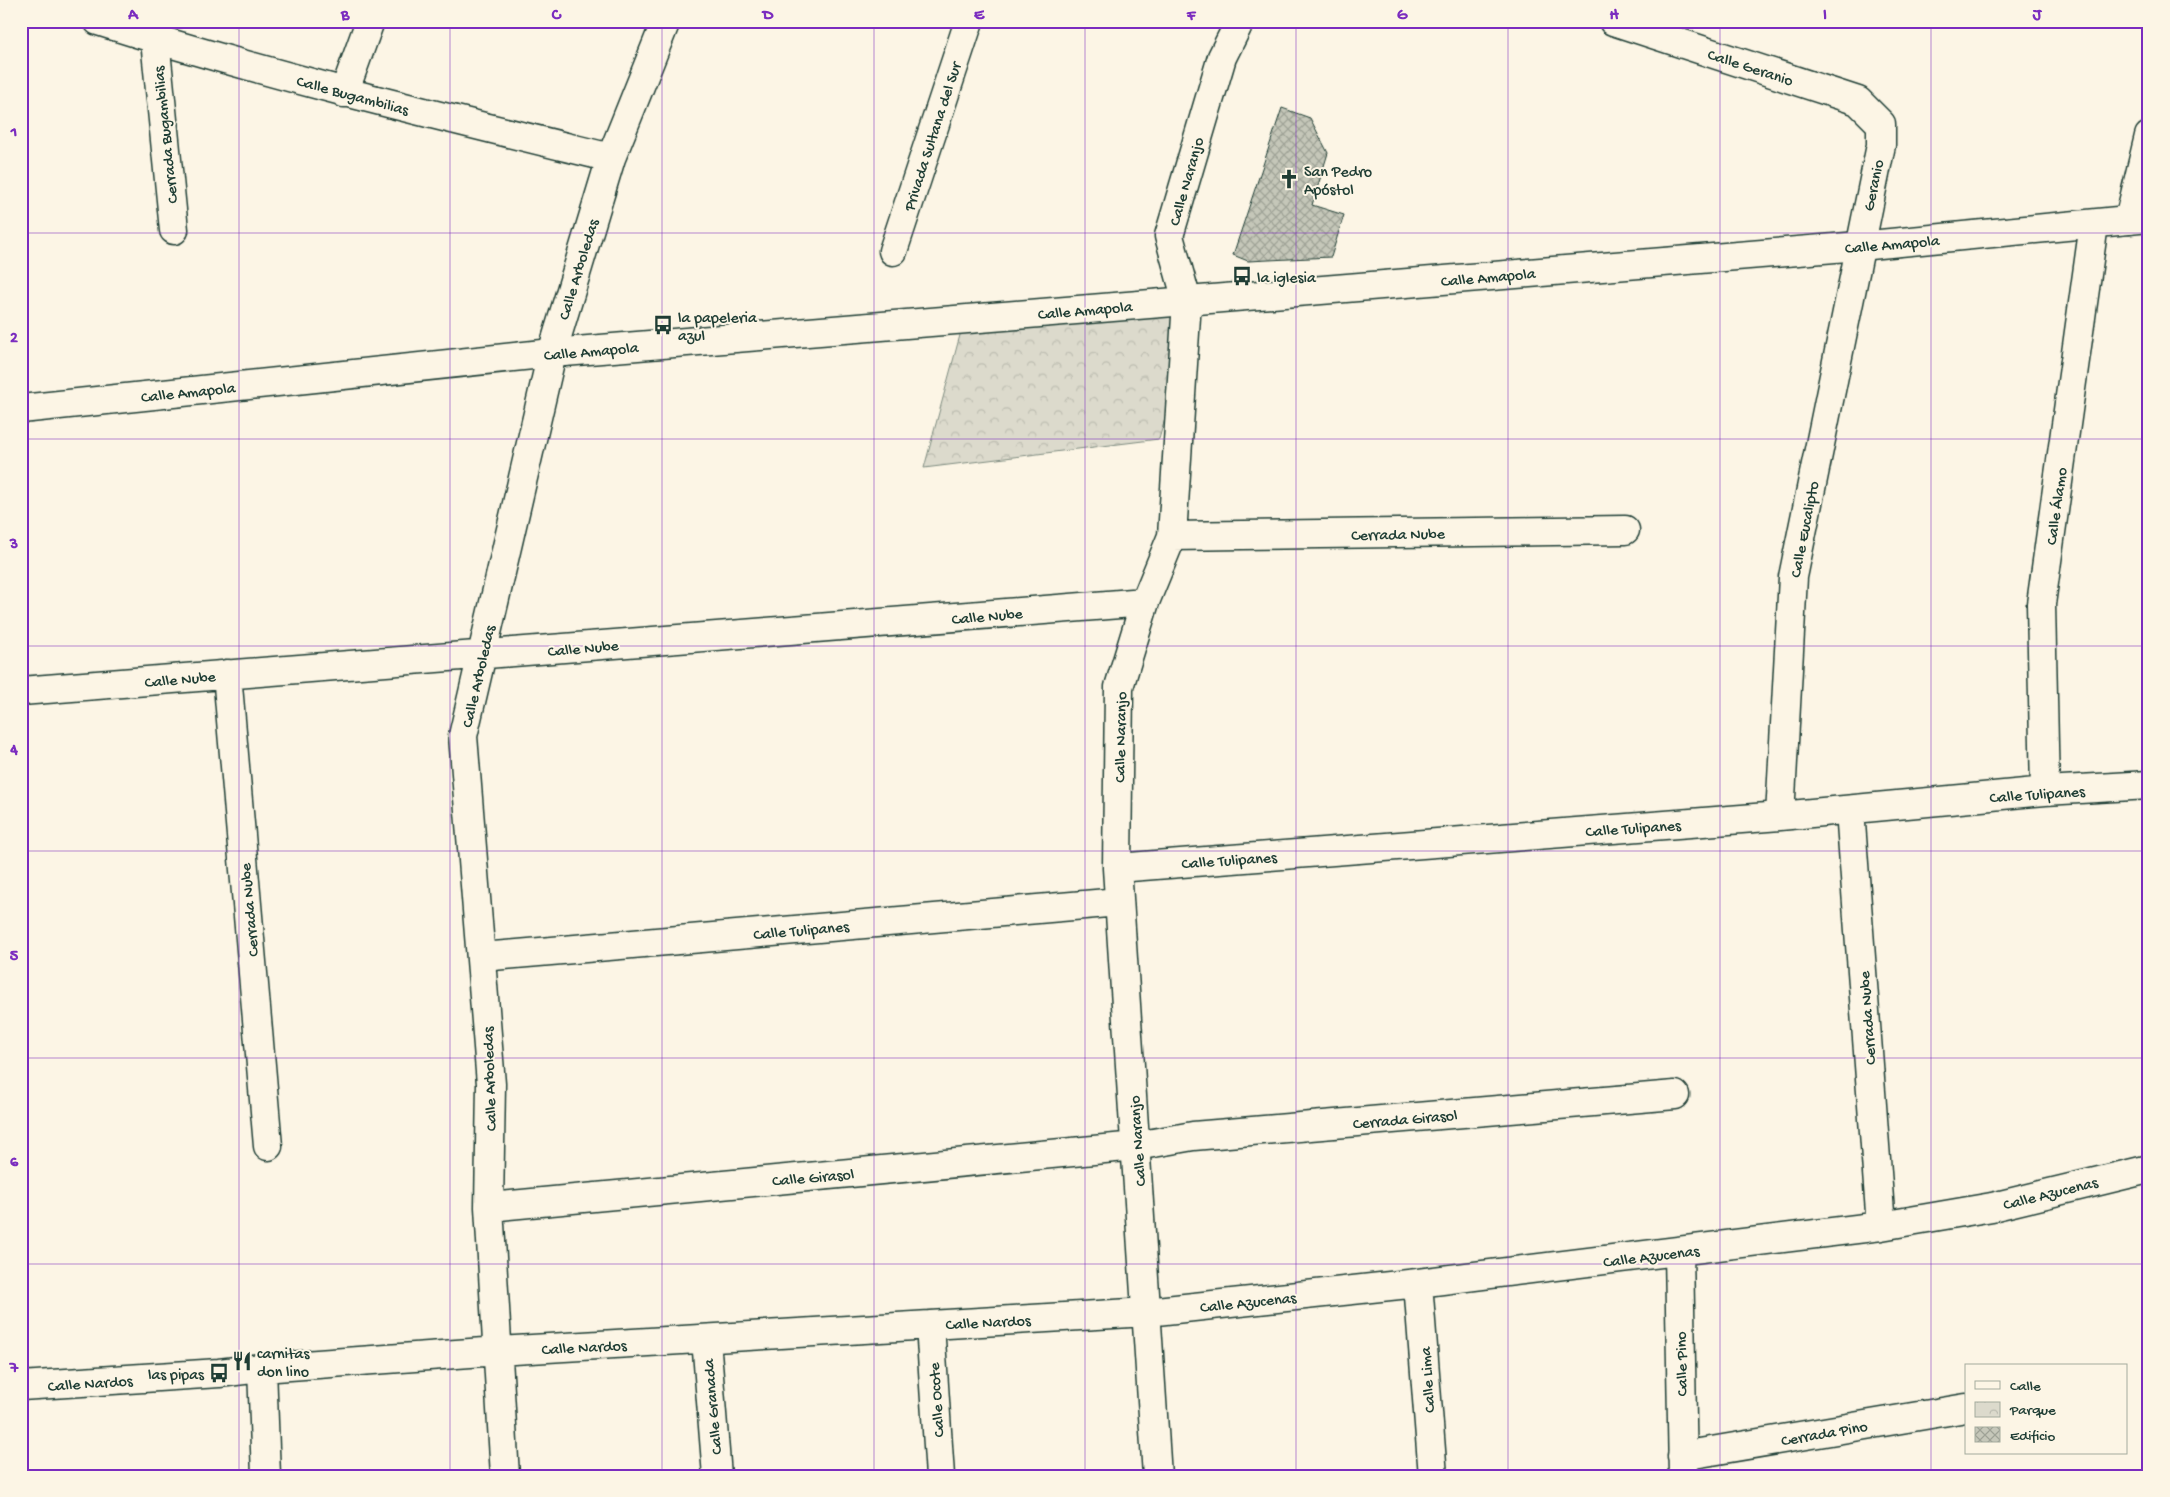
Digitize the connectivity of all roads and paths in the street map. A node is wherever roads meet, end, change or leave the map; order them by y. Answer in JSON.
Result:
{"nodes":[{"id":1,"x":98,"y":21,"type":"edge"},
{"id":2,"x":370,"y":21,"type":"edge"},
{"id":3,"x":666,"y":21,"type":"edge"},
{"id":4,"x":969,"y":21,"type":"edge"},
{"id":5,"x":1240,"y":21,"type":"edge"},
{"id":6,"x":1613,"y":21,"type":"edge"},
{"id":7,"x":155,"y":40,"type":"junction"},
{"id":8,"x":344,"y":93,"type":"junction"},
{"id":9,"x":1881,"y":124,"type":"joint"},
{"id":10,"x":2149,"y":136,"type":"edge"},
{"id":11,"x":611,"y":158,"type":"junction"},
{"id":12,"x":2139,"y":219,"type":"edge"},
{"id":13,"x":2094,"y":224,"type":"junction"},
{"id":14,"x":174,"y":230,"type":"dead end"},
{"id":15,"x":1859,"y":246,"type":"junction"},
{"id":16,"x":893,"y":250,"type":"dead end"},
{"id":17,"x":1186,"y":301,"type":"junction"},
{"id":18,"x":552,"y":353,"type":"junction"},
{"id":19,"x":21,"y":408,"type":"edge"},
{"id":20,"x":1625,"y":530,"type":"dead end"},
{"id":21,"x":1172,"y":536,"type":"junction"},
{"id":22,"x":1146,"y":602,"type":"junction"},
{"id":23,"x":482,"y":656,"type":"junction"},
{"id":24,"x":227,"y":674,"type":"junction"},
{"id":25,"x":21,"y":691,"type":"edge"},
{"id":26,"x":2149,"y":785,"type":"edge"},
{"id":27,"x":2045,"y":791,"type":"junction"},
{"id":28,"x":1850,"y":810,"type":"junction"},
{"id":29,"x":1780,"y":816,"type":"junction"},
{"id":30,"x":1117,"y":868,"type":"junction"},
{"id":31,"x":1119,"y":902,"type":"junction"},
{"id":32,"x":482,"y":957,"type":"junction"},
{"id":33,"x":1675,"y":1095,"type":"dead end"},
{"id":34,"x":268,"y":1146,"type":"dead end"},
{"id":35,"x":1136,"y":1146,"type":"junction"},
{"id":36,"x":2149,"y":1169,"type":"edge"},
{"id":37,"x":489,"y":1207,"type":"junction"},
{"id":38,"x":1881,"y":1226,"type":"junction"},
{"id":39,"x":1679,"y":1252,"type":"junction"},
{"id":40,"x":1418,"y":1284,"type":"junction"},
{"id":41,"x":1147,"y":1312,"type":"junction"},
{"id":42,"x":930,"y":1325,"type":"junction"},
{"id":43,"x":706,"y":1339,"type":"junction"},
{"id":44,"x":498,"y":1351,"type":"junction"},
{"id":45,"x":262,"y":1368,"type":"junction"},
{"id":46,"x":21,"y":1386,"type":"edge"},
{"id":47,"x":1965,"y":1408,"type":"edge"},
{"id":48,"x":1682,"y":1466,"type":"edge"},
{"id":49,"x":266,"y":1476,"type":"edge"},
{"id":50,"x":505,"y":1476,"type":"edge"},
{"id":51,"x":717,"y":1476,"type":"edge"},
{"id":52,"x":940,"y":1476,"type":"edge"},
{"id":53,"x":1157,"y":1476,"type":"edge"},
{"id":54,"x":1433,"y":1476,"type":"edge"}],
"edges":[{"from":1,"to":7,"type":"street","name":"Calle Bugambilias"},
{"from":2,"to":8,"type":"street"},
{"from":3,"to":11,"type":"street","name":"Calle Arboledas"},
{"from":4,"to":16,"type":"street","name":"Privada Sultana del Sur"},
{"from":5,"to":17,"type":"street","name":"Calle Naranjo"},
{"from":6,"to":9,"type":"street","name":"Calle Geranio"},
{"from":7,"to":8,"type":"street","name":"Calle Bugambilias"},
{"from":7,"to":14,"type":"street","name":"Cerrada Bugambilias"},
{"from":8,"to":11,"type":"street","name":"Calle Bugambilias"},
{"from":9,"to":15,"type":"street","name":"Geranio"},
{"from":10,"to":12,"type":"street"},
{"from":11,"to":18,"type":"street","name":"Calle Arboledas"},
{"from":12,"to":13,"type":"street","name":"Calle Amapola"},
{"from":13,"to":15,"type":"street","name":"Calle Amapola"},
{"from":13,"to":27,"type":"street","name":"Calle Álamo"},
{"from":15,"to":17,"type":"street","name":"Calle Amapola"},
{"from":15,"to":29,"type":"street","name":"Calle Eucalipto"},
{"from":17,"to":18,"type":"street","name":"Calle Amapola"},
{"from":17,"to":21,"type":"street","name":"Calle Naranjo"},
{"from":18,"to":19,"type":"street","name":"Calle Amapola"},
{"from":18,"to":23,"type":"street","name":"Calle Arboledas"},
{"from":20,"to":21,"type":"street","name":"Cerrada Nube"},
{"from":21,"to":22,"type":"street","name":"Calle Naranjo"},
{"from":22,"to":23,"type":"street","name":"Calle Nube"},
{"from":22,"to":30,"type":"street","name":"Calle Naranjo"},
{"from":23,"to":24,"type":"street","name":"Calle Nube"},
{"from":23,"to":32,"type":"street","name":"Calle Arboledas"},
{"from":24,"to":25,"type":"street","name":"Calle Nube"},
{"from":24,"to":34,"type":"street","name":"Cerrada Nube"},
{"from":26,"to":27,"type":"street","name":"Calle Tulipanes"},
{"from":27,"to":28,"type":"street","name":"Calle Tulipanes"},
{"from":28,"to":29,"type":"street","name":"Calle Tulipanes"},
{"from":28,"to":38,"type":"street","name":"Cerrada Nube"},
{"from":29,"to":30,"type":"street","name":"Calle Tulipanes"},
{"from":30,"to":31,"type":"street","name":"Calle Naranjo"},
{"from":31,"to":32,"type":"street","name":"Calle Tulipanes"},
{"from":31,"to":35,"type":"street","name":"Calle Naranjo"},
{"from":32,"to":37,"type":"street","name":"Calle Arboledas"},
{"from":33,"to":35,"type":"street","name":"Cerrada Girasol"},
{"from":35,"to":37,"type":"street","name":"Calle Girasol"},
{"from":35,"to":41,"type":"street","name":"Calle Naranjo"},
{"from":36,"to":38,"type":"street","name":"Calle Azucenas"},
{"from":37,"to":44,"type":"street","name":"Calle Arboledas"},
{"from":38,"to":39,"type":"street","name":"Calle Azucenas"},
{"from":39,"to":40,"type":"street","name":"Calle Azucenas"},
{"from":39,"to":48,"type":"street","name":"Calle Pino"},
{"from":40,"to":41,"type":"street","name":"Calle Azucenas"},
{"from":40,"to":54,"type":"street","name":"Calle Lima"},
{"from":41,"to":42,"type":"street","name":"Calle Nardos"},
{"from":41,"to":53,"type":"street","name":"Calle Naranjo"},
{"from":42,"to":43,"type":"street","name":"Calle Nardos"},
{"from":42,"to":52,"type":"street","name":"Calle Ocote"},
{"from":43,"to":44,"type":"street","name":"Calle Nardos"},
{"from":43,"to":51,"type":"street","name":"Calle Granada"},
{"from":44,"to":45,"type":"street","name":"Calle Nardos"},
{"from":44,"to":50,"type":"street","name":"Calle Arboledas"},
{"from":45,"to":46,"type":"street","name":"Calle Nardos"},
{"from":45,"to":49,"type":"street"},
{"from":47,"to":48,"type":"street","name":"Cerrada Pino"}]}
